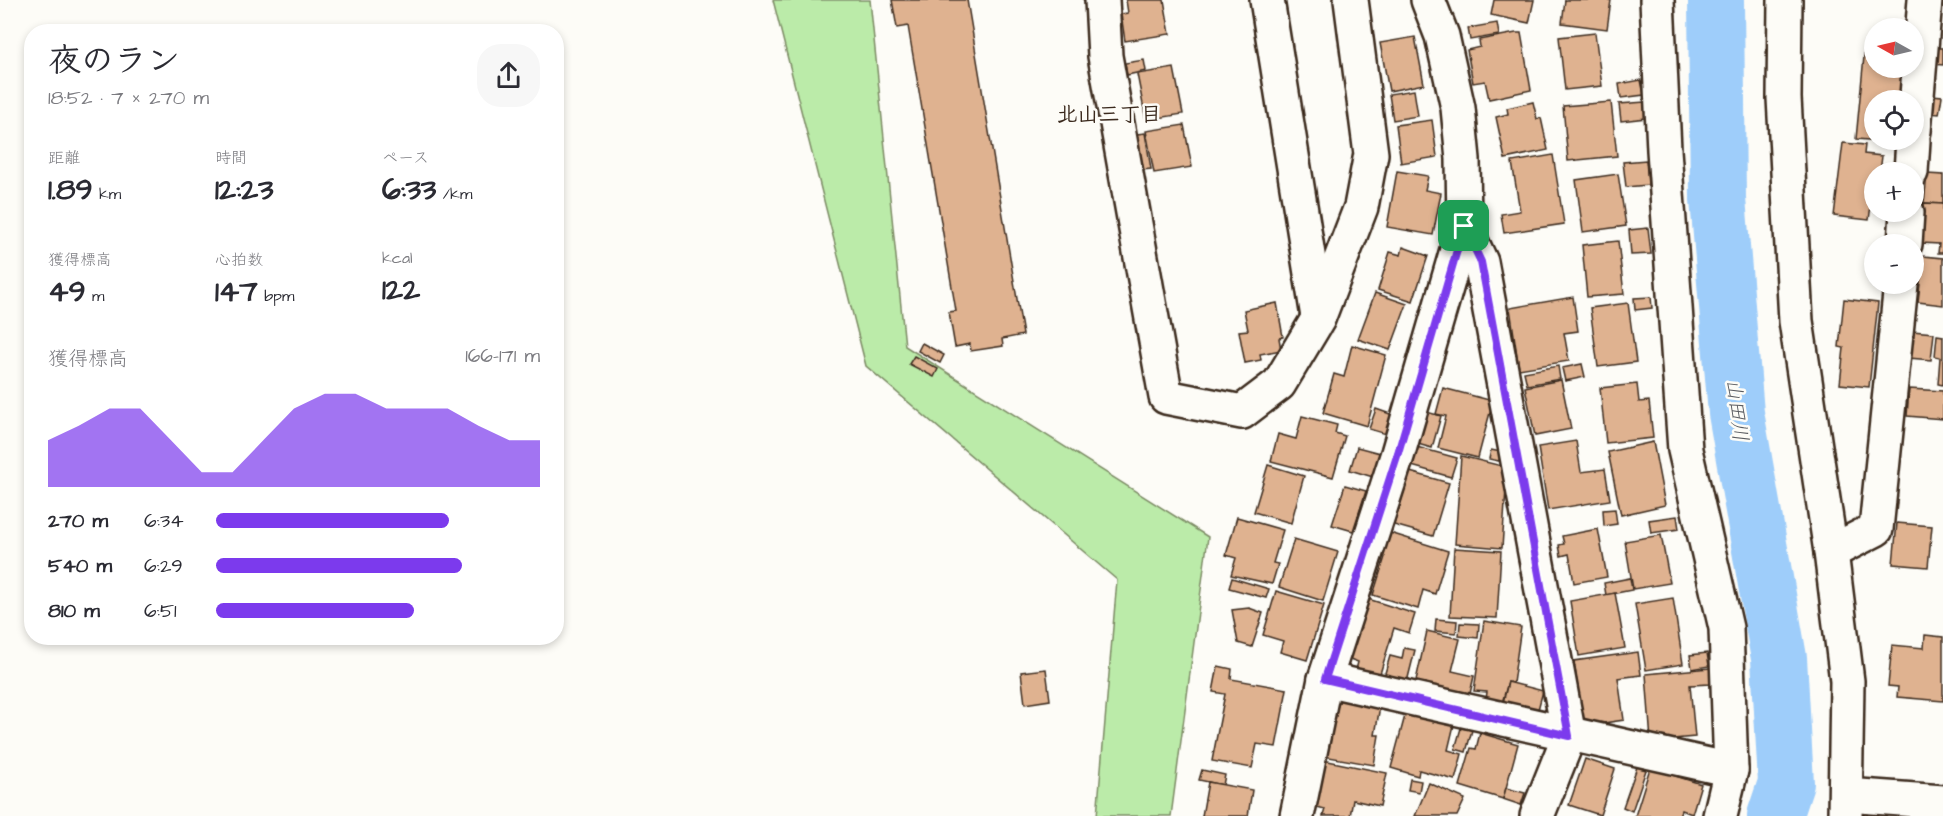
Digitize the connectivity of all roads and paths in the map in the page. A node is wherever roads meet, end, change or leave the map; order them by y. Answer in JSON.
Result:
{"nodes":[{"id":1,"x":1102,"y":0,"type":"edge"},
{"id":2,"x":1267,"y":0,"type":"edge"},
{"id":3,"x":1351,"y":0,"type":"edge"},
{"id":4,"x":1428,"y":0,"type":"edge"},
{"id":5,"x":1657,"y":0,"type":"edge"},
{"id":6,"x":1785,"y":0,"type":"edge"},
{"id":7,"x":1925,"y":0,"type":"edge"},
{"id":8,"x":1917,"y":90,"type":"edge"},
{"id":9,"x":1464,"y":226,"type":"junction"},
{"id":10,"x":1900,"y":294,"type":"edge"},
{"id":11,"x":1318,"y":319,"type":"junction"},
{"id":12,"x":1831,"y":552,"type":"junction"},
{"id":13,"x":1325,"y":679,"type":"junction"},
{"id":14,"x":1569,"y":736,"type":"junction"},
{"id":15,"x":1731,"y":770,"type":"junction"},
{"id":16,"x":1943,"y":802,"type":"edge"},
{"id":17,"x":1846,"y":805,"type":"edge"},
{"id":18,"x":1297,"y":816,"type":"edge"},
{"id":19,"x":1537,"y":816,"type":"edge"},
{"id":20,"x":1720,"y":816,"type":"edge"}],
"edges":[{"from":1,"to":11,"type":"street"},
{"from":2,"to":11,"type":"street"},
{"from":3,"to":11,"type":"street"},
{"from":4,"to":9,"type":"street"},
{"from":5,"to":15,"type":"street"},
{"from":6,"to":12,"type":"street"},
{"from":7,"to":8,"type":"street"},
{"from":9,"to":13,"type":"street"},
{"from":9,"to":14,"type":"street"},
{"from":10,"to":12,"type":"street"},
{"from":12,"to":17,"type":"street"},
{"from":13,"to":14,"type":"street"},
{"from":13,"to":18,"type":"street"},
{"from":14,"to":15,"type":"street"},
{"from":14,"to":19,"type":"street"},
{"from":15,"to":20,"type":"street"},
{"from":16,"to":17,"type":"street"}]}
